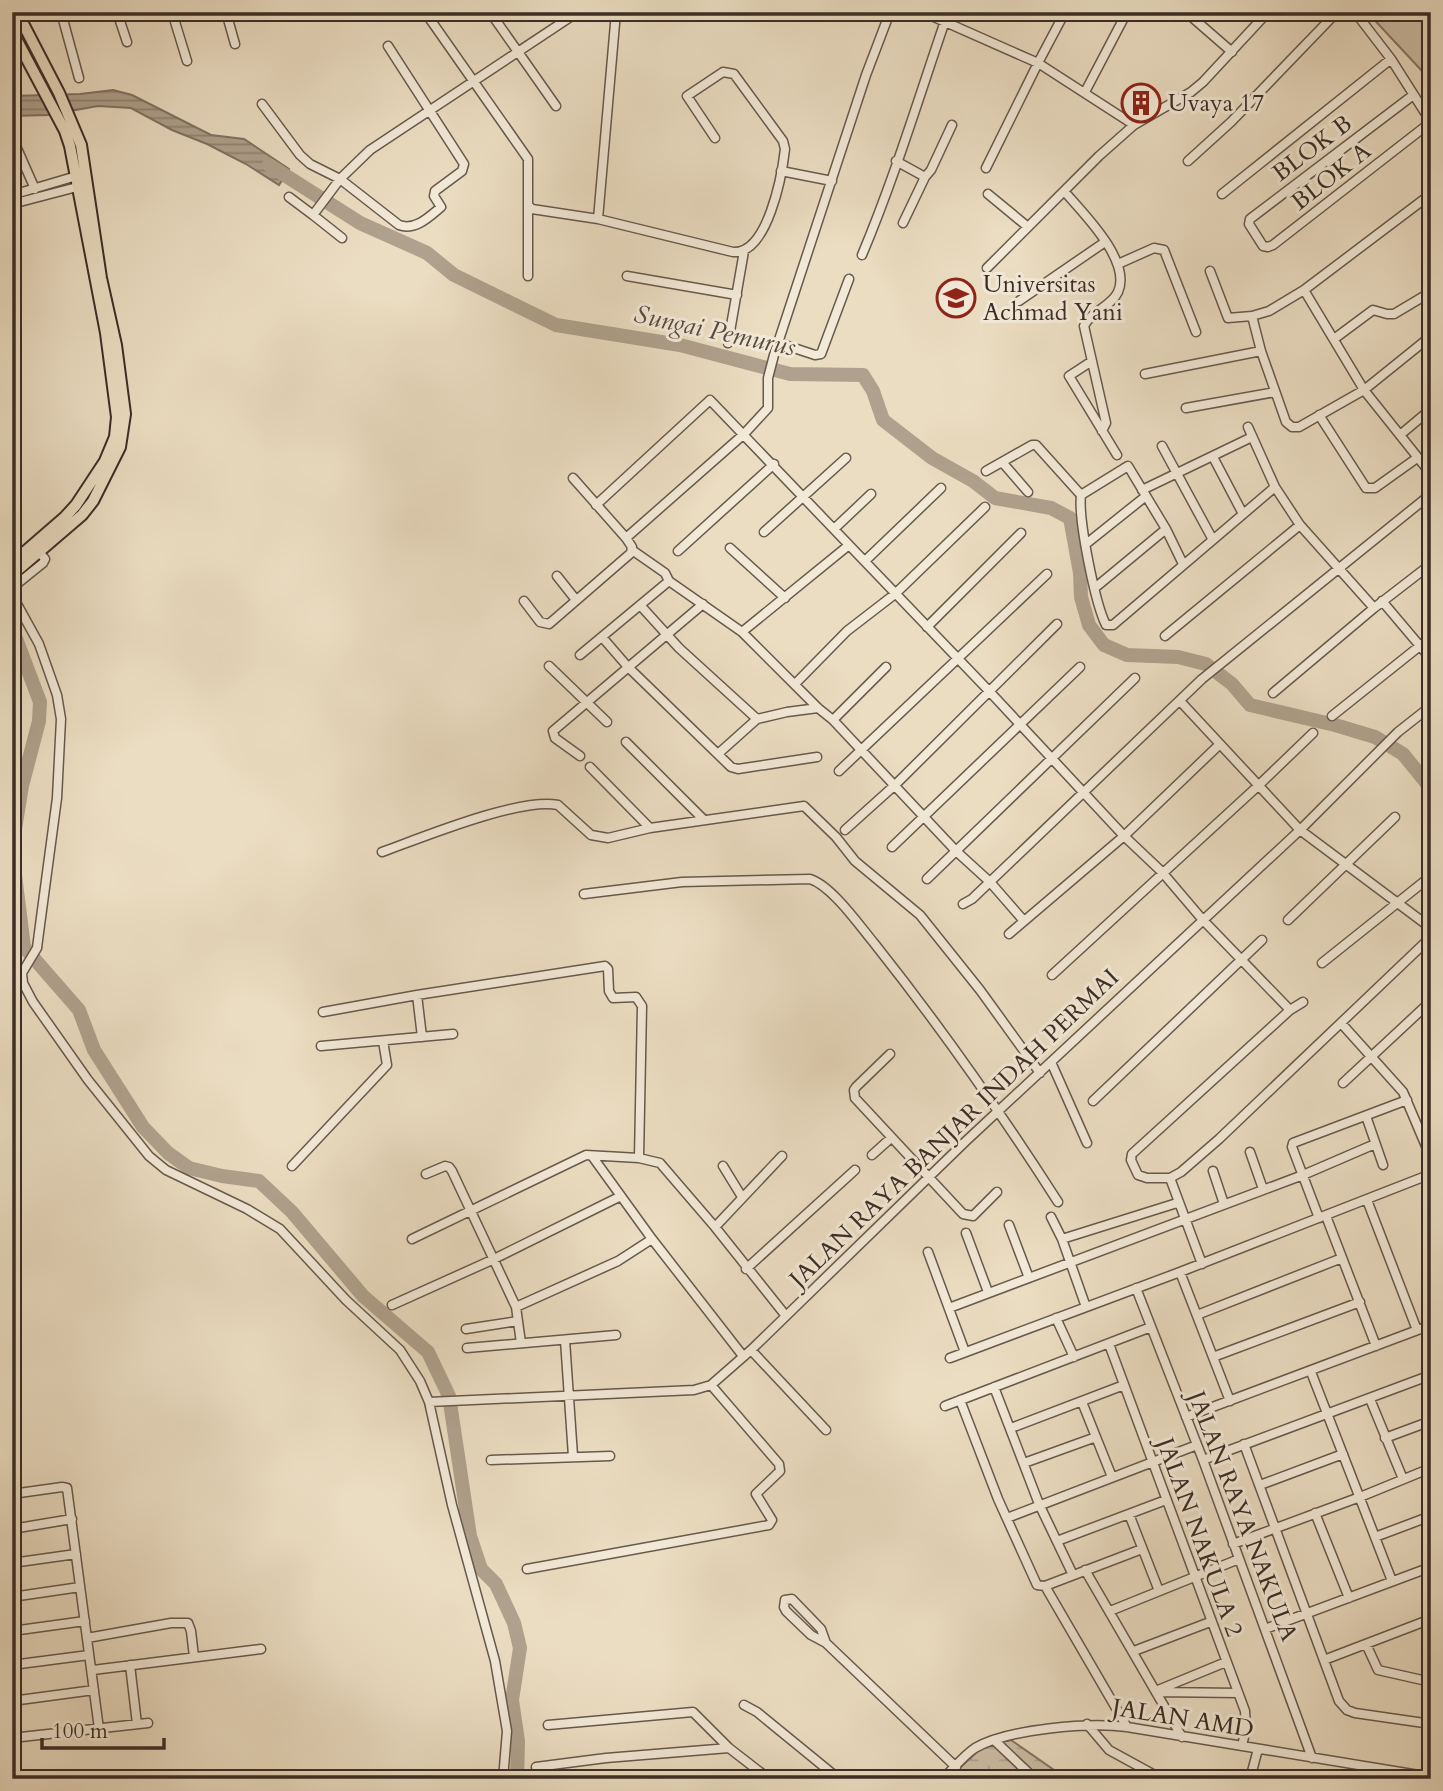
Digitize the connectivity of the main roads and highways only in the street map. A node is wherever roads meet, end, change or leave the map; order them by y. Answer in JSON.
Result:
{"nodes":[{"id":1,"x":17,"y":12,"type":"edge"},
{"id":2,"x":12,"y":31,"type":"edge"},
{"id":3,"x":69,"y":128,"type":"junction"},
{"id":4,"x":14,"y":568,"type":"edge"}],
"edges":[{"from":1,"to":3,"type":"main road"},
{"from":2,"to":3,"type":"main road"},
{"from":3,"to":4,"type":"main road"}]}
